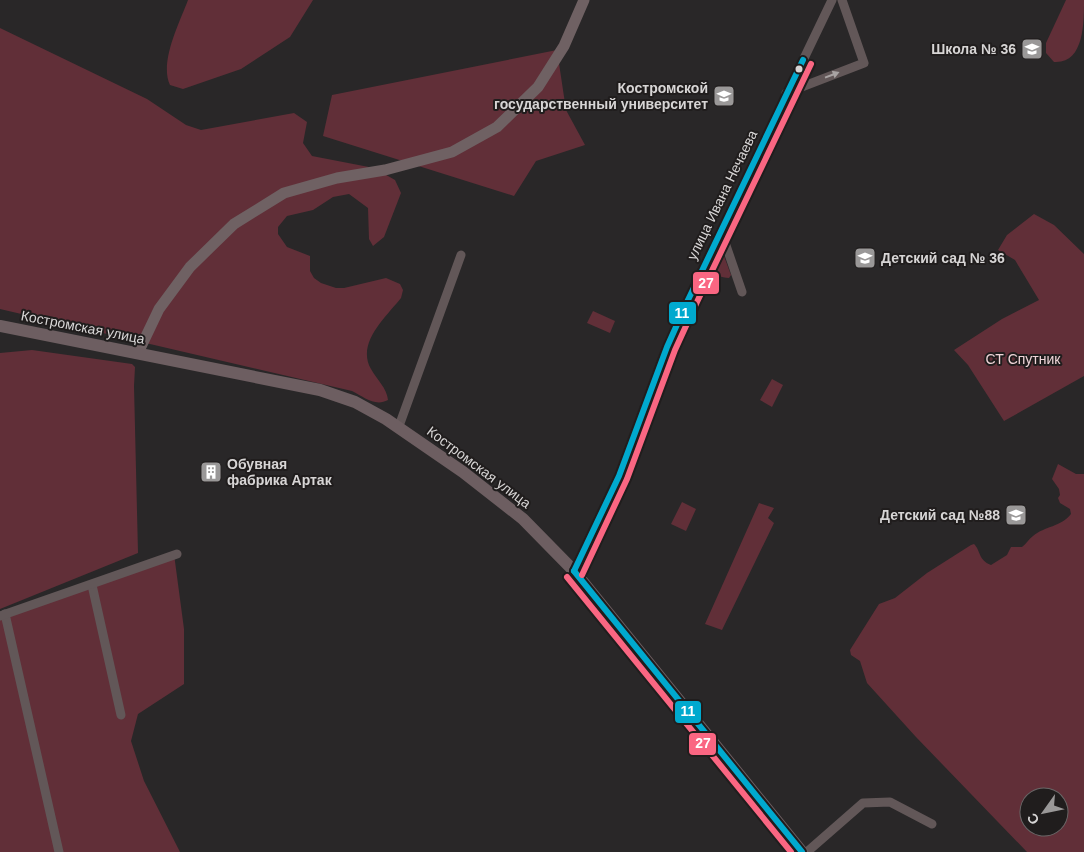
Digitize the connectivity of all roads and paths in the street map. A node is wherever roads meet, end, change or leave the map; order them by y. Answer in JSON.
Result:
{"nodes":[{"id":1,"x":584,"y":0,"type":"edge"},
{"id":2,"x":832,"y":0,"type":"edge"},
{"id":3,"x":842,"y":0,"type":"edge"},
{"id":4,"x":786,"y":93,"type":"junction"},
{"id":5,"x":721,"y":231,"type":"junction"},
{"id":6,"x":461,"y":255,"type":"dead end"},
{"id":7,"x":742,"y":292,"type":"dead end"},
{"id":8,"x":0,"y":326,"type":"edge"},
{"id":9,"x":138,"y":353,"type":"junction"},
{"id":10,"x":399,"y":426,"type":"junction"},
{"id":11,"x":177,"y":554,"type":"dead end"},
{"id":12,"x":574,"y":571,"type":"junction"},
{"id":13,"x":92,"y":585,"type":"junction"},
{"id":14,"x":3,"y":615,"type":"edge"},
{"id":15,"x":121,"y":715,"type":"dead end"},
{"id":16,"x":932,"y":824,"type":"dead end"},
{"id":17,"x":59,"y":852,"type":"edge"},
{"id":18,"x":802,"y":852,"type":"edge"},
{"id":19,"x":807,"y":852,"type":"edge"}],
"edges":[{"from":1,"to":9,"type":"main road"},
{"from":2,"to":4,"type":"street","name":"улица Ивана Нечаева"},
{"from":4,"to":3,"type":"street","one_way":true},
{"from":4,"to":5,"type":"street","name":"улица Ивана Нечаева"},
{"from":5,"to":7,"type":"street"},
{"from":5,"to":12,"type":"street","name":"улица Ивана Нечаева"},
{"from":6,"to":10,"type":"street"},
{"from":8,"to":9,"type":"main road","name":"Костромская улица"},
{"from":9,"to":10,"type":"main road","name":"Костромская улица"},
{"from":10,"to":12,"type":"main road","name":"Костромская улица"},
{"from":11,"to":13,"type":"street"},
{"from":12,"to":18,"type":"main road","name":"Костромская улица"},
{"from":13,"to":14,"type":"street"},
{"from":13,"to":15,"type":"street"},
{"from":14,"to":17,"type":"street"},
{"from":16,"to":19,"type":"street"}]}
